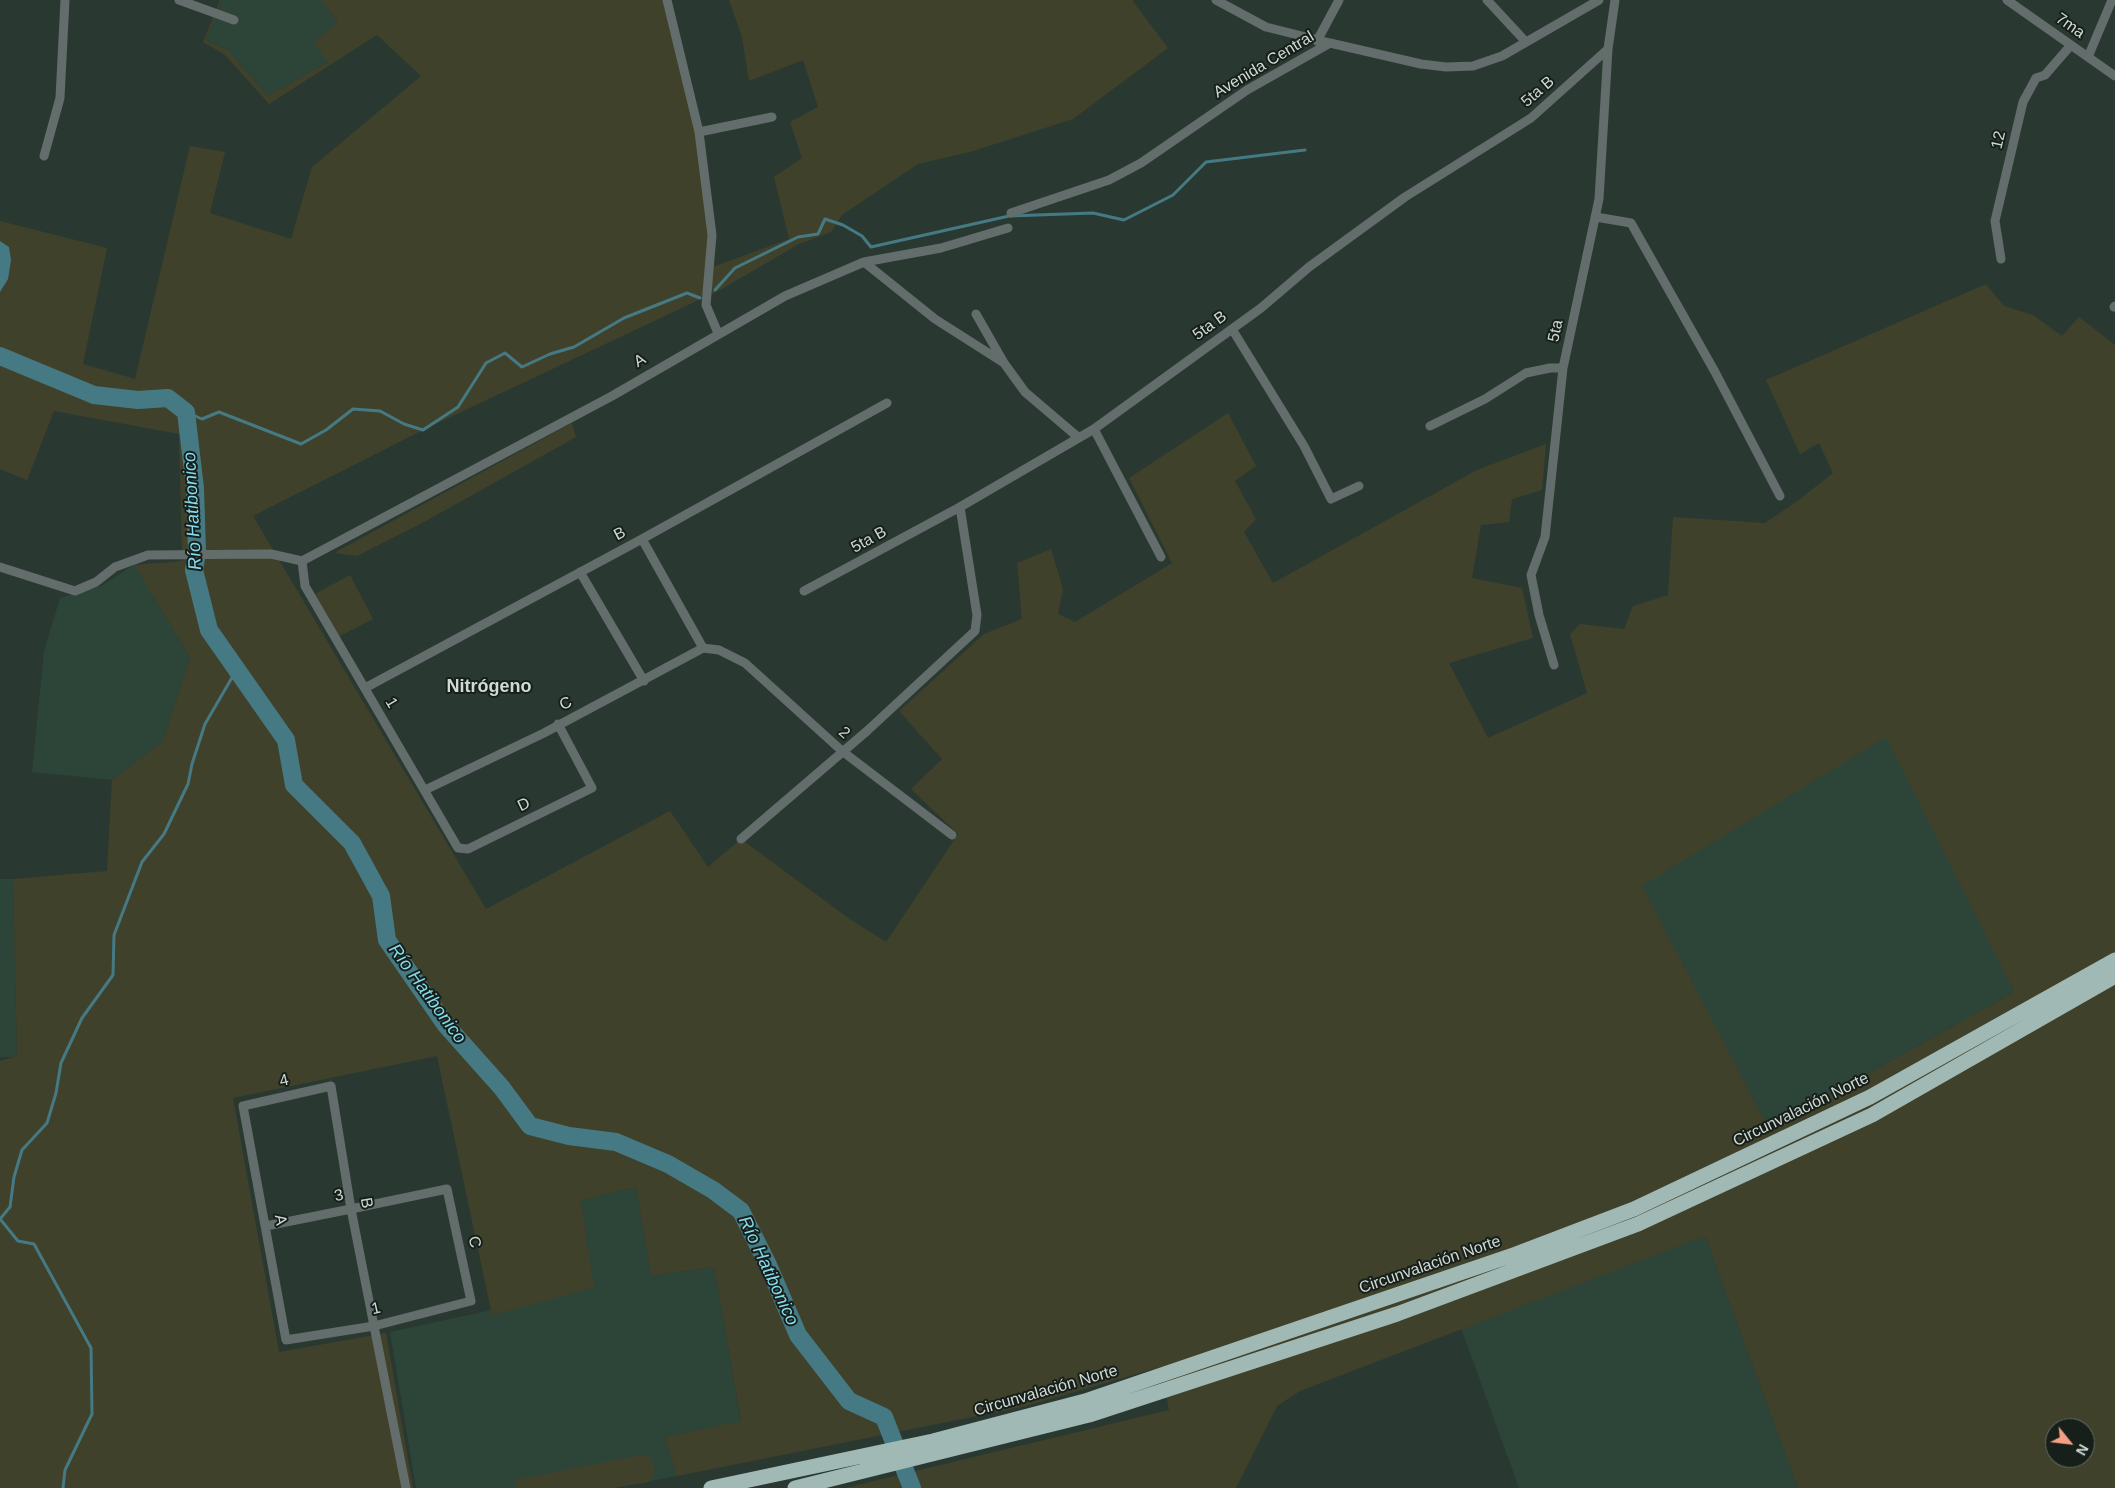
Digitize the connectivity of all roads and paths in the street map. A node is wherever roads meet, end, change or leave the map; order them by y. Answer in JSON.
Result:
{"nodes":[{"id":1,"x":65,"y":0,"type":"edge"},
{"id":2,"x":179,"y":0,"type":"edge"},
{"id":3,"x":668,"y":0,"type":"edge"},
{"id":4,"x":1216,"y":0,"type":"edge"},
{"id":5,"x":1339,"y":0,"type":"edge"},
{"id":6,"x":1487,"y":0,"type":"edge"},
{"id":7,"x":1599,"y":0,"type":"edge"},
{"id":8,"x":1615,"y":0,"type":"edge"},
{"id":9,"x":2007,"y":0,"type":"edge"},
{"id":10,"x":2112,"y":0,"type":"edge"},
{"id":11,"x":234,"y":20,"type":"dead end"},
{"id":12,"x":1317,"y":41,"type":"junction"},
{"id":13,"x":1526,"y":42,"type":"junction"},
{"id":14,"x":1330,"y":43,"type":"junction"},
{"id":15,"x":2071,"y":45,"type":"junction"},
{"id":16,"x":1608,"y":49,"type":"junction"},
{"id":17,"x":2088,"y":57,"type":"junction"},
{"id":18,"x":2115,"y":76,"type":"edge"},
{"id":19,"x":772,"y":117,"type":"dead end"},
{"id":20,"x":699,"y":132,"type":"junction"},
{"id":21,"x":44,"y":156,"type":"dead end"},
{"id":22,"x":1011,"y":213,"type":"dead end"},
{"id":23,"x":1596,"y":218,"type":"junction"},
{"id":24,"x":1008,"y":228,"type":"dead end"},
{"id":25,"x":2001,"y":259,"type":"dead end"},
{"id":26,"x":864,"y":262,"type":"junction"},
{"id":27,"x":976,"y":314,"type":"dead end"},
{"id":28,"x":1232,"y":329,"type":"junction"},
{"id":29,"x":718,"y":333,"type":"junction"},
{"id":30,"x":1004,"y":362,"type":"junction"},
{"id":31,"x":1563,"y":368,"type":"junction"},
{"id":32,"x":887,"y":403,"type":"dead end"},
{"id":33,"x":1430,"y":426,"type":"dead end"},
{"id":34,"x":1094,"y":429,"type":"junction"},
{"id":35,"x":1079,"y":438,"type":"junction"},
{"id":36,"x":1360,"y":486,"type":"dead end"},
{"id":37,"x":1780,"y":496,"type":"dead end"},
{"id":38,"x":960,"y":506,"type":"junction"},
{"id":39,"x":642,"y":539,"type":"junction"},
{"id":40,"x":1161,"y":557,"type":"dead end"},
{"id":41,"x":302,"y":560,"type":"junction"},
{"id":42,"x":0,"y":567,"type":"edge"},
{"id":43,"x":580,"y":572,"type":"junction"},
{"id":44,"x":804,"y":591,"type":"dead end"},
{"id":45,"x":703,"y":648,"type":"junction"},
{"id":46,"x":1554,"y":666,"type":"dead end"},
{"id":47,"x":644,"y":681,"type":"junction"},
{"id":48,"x":365,"y":688,"type":"junction"},
{"id":49,"x":558,"y":724,"type":"junction"},
{"id":50,"x":842,"y":751,"type":"junction"},
{"id":51,"x":425,"y":790,"type":"junction"},
{"id":52,"x":952,"y":835,"type":"dead end"},
{"id":53,"x":741,"y":839,"type":"dead end"},
{"id":54,"x":468,"y":849,"type":"joint"},
{"id":55,"x":2115,"y":960,"type":"edge"},
{"id":56,"x":2115,"y":976,"type":"edge"},
{"id":57,"x":331,"y":1086,"type":"joint"},
{"id":58,"x":243,"y":1106,"type":"joint"},
{"id":59,"x":447,"y":1189,"type":"joint"},
{"id":60,"x":351,"y":1209,"type":"junction"},
{"id":61,"x":266,"y":1226,"type":"junction"},
{"id":62,"x":471,"y":1301,"type":"joint"},
{"id":63,"x":374,"y":1326,"type":"junction"},
{"id":64,"x":286,"y":1340,"type":"joint"},
{"id":65,"x":934,"y":1447,"type":"junction"},
{"id":66,"x":406,"y":1488,"type":"edge"},
{"id":67,"x":711,"y":1488,"type":"edge"},
{"id":68,"x":795,"y":1488,"type":"edge"}],
"edges":[{"from":1,"to":21,"type":"street"},
{"from":2,"to":11,"type":"street"},
{"from":3,"to":20,"type":"street"},
{"from":4,"to":12,"type":"street"},
{"from":5,"to":12,"type":"street"},
{"from":6,"to":13,"type":"street"},
{"from":7,"to":13,"type":"street","name":"Avenida Central"},
{"from":8,"to":16,"type":"street","name":"5ta"},
{"from":9,"to":15,"type":"street","name":"7ma"},
{"from":10,"to":17,"type":"street"},
{"from":12,"to":14,"type":"street"},
{"from":13,"to":14,"type":"street","name":"Avenida Central"},
{"from":14,"to":22,"type":"street","name":"Avenida Central"},
{"from":15,"to":17,"type":"street","name":"7ma"},
{"from":15,"to":25,"type":"street","name":"12"},
{"from":16,"to":23,"type":"street","name":"5ta"},
{"from":16,"to":28,"type":"street","name":"5ta B"},
{"from":17,"to":18,"type":"street","name":"7ma"},
{"from":19,"to":20,"type":"street"},
{"from":20,"to":29,"type":"street"},
{"from":23,"to":31,"type":"street","name":"5ta"},
{"from":23,"to":37,"type":"street"},
{"from":24,"to":26,"type":"street","name":"A"},
{"from":26,"to":29,"type":"street","name":"A"},
{"from":26,"to":30,"type":"street"},
{"from":27,"to":30,"type":"street"},
{"from":28,"to":34,"type":"street","name":"5ta B"},
{"from":28,"to":36,"type":"street"},
{"from":29,"to":41,"type":"street","name":"A"},
{"from":30,"to":35,"type":"street"},
{"from":31,"to":33,"type":"street"},
{"from":31,"to":46,"type":"street","name":"5ta"},
{"from":32,"to":39,"type":"street","name":"B"},
{"from":34,"to":35,"type":"street","name":"5ta B"},
{"from":34,"to":40,"type":"street"},
{"from":35,"to":38,"type":"street","name":"5ta B"},
{"from":38,"to":44,"type":"street","name":"5ta B"},
{"from":38,"to":50,"type":"street"},
{"from":39,"to":43,"type":"street","name":"B"},
{"from":39,"to":45,"type":"street"},
{"from":41,"to":42,"type":"street"},
{"from":41,"to":48,"type":"street","name":"1"},
{"from":43,"to":47,"type":"street"},
{"from":43,"to":48,"type":"street","name":"B"},
{"from":45,"to":47,"type":"street","name":"C"},
{"from":45,"to":50,"type":"street","name":"2"},
{"from":47,"to":49,"type":"street","name":"C"},
{"from":48,"to":51,"type":"street","name":"1"},
{"from":49,"to":51,"type":"street","name":"C"},
{"from":49,"to":54,"type":"street","name":"D"},
{"from":50,"to":52,"type":"street","name":"2"},
{"from":50,"to":53,"type":"street"},
{"from":51,"to":54,"type":"street","name":"1"},
{"from":55,"to":65,"type":"highway","name":"Circunvalación Norte"},
{"from":56,"to":65,"type":"highway","name":"Circunvalación Norte"},
{"from":57,"to":58,"type":"street","name":"4"},
{"from":57,"to":60,"type":"street","name":"B"},
{"from":58,"to":61,"type":"street","name":"A"},
{"from":59,"to":60,"type":"street","name":"3"},
{"from":59,"to":62,"type":"street","name":"C"},
{"from":60,"to":61,"type":"street","name":"3"},
{"from":60,"to":63,"type":"street","name":"B"},
{"from":61,"to":64,"type":"street","name":"A"},
{"from":62,"to":63,"type":"street","name":"1"},
{"from":63,"to":64,"type":"street","name":"1"},
{"from":63,"to":66,"type":"street","name":"B"},
{"from":65,"to":67,"type":"highway","name":"Circunvalación Norte"},
{"from":65,"to":68,"type":"highway","name":"Circunvalación Norte"}]}
